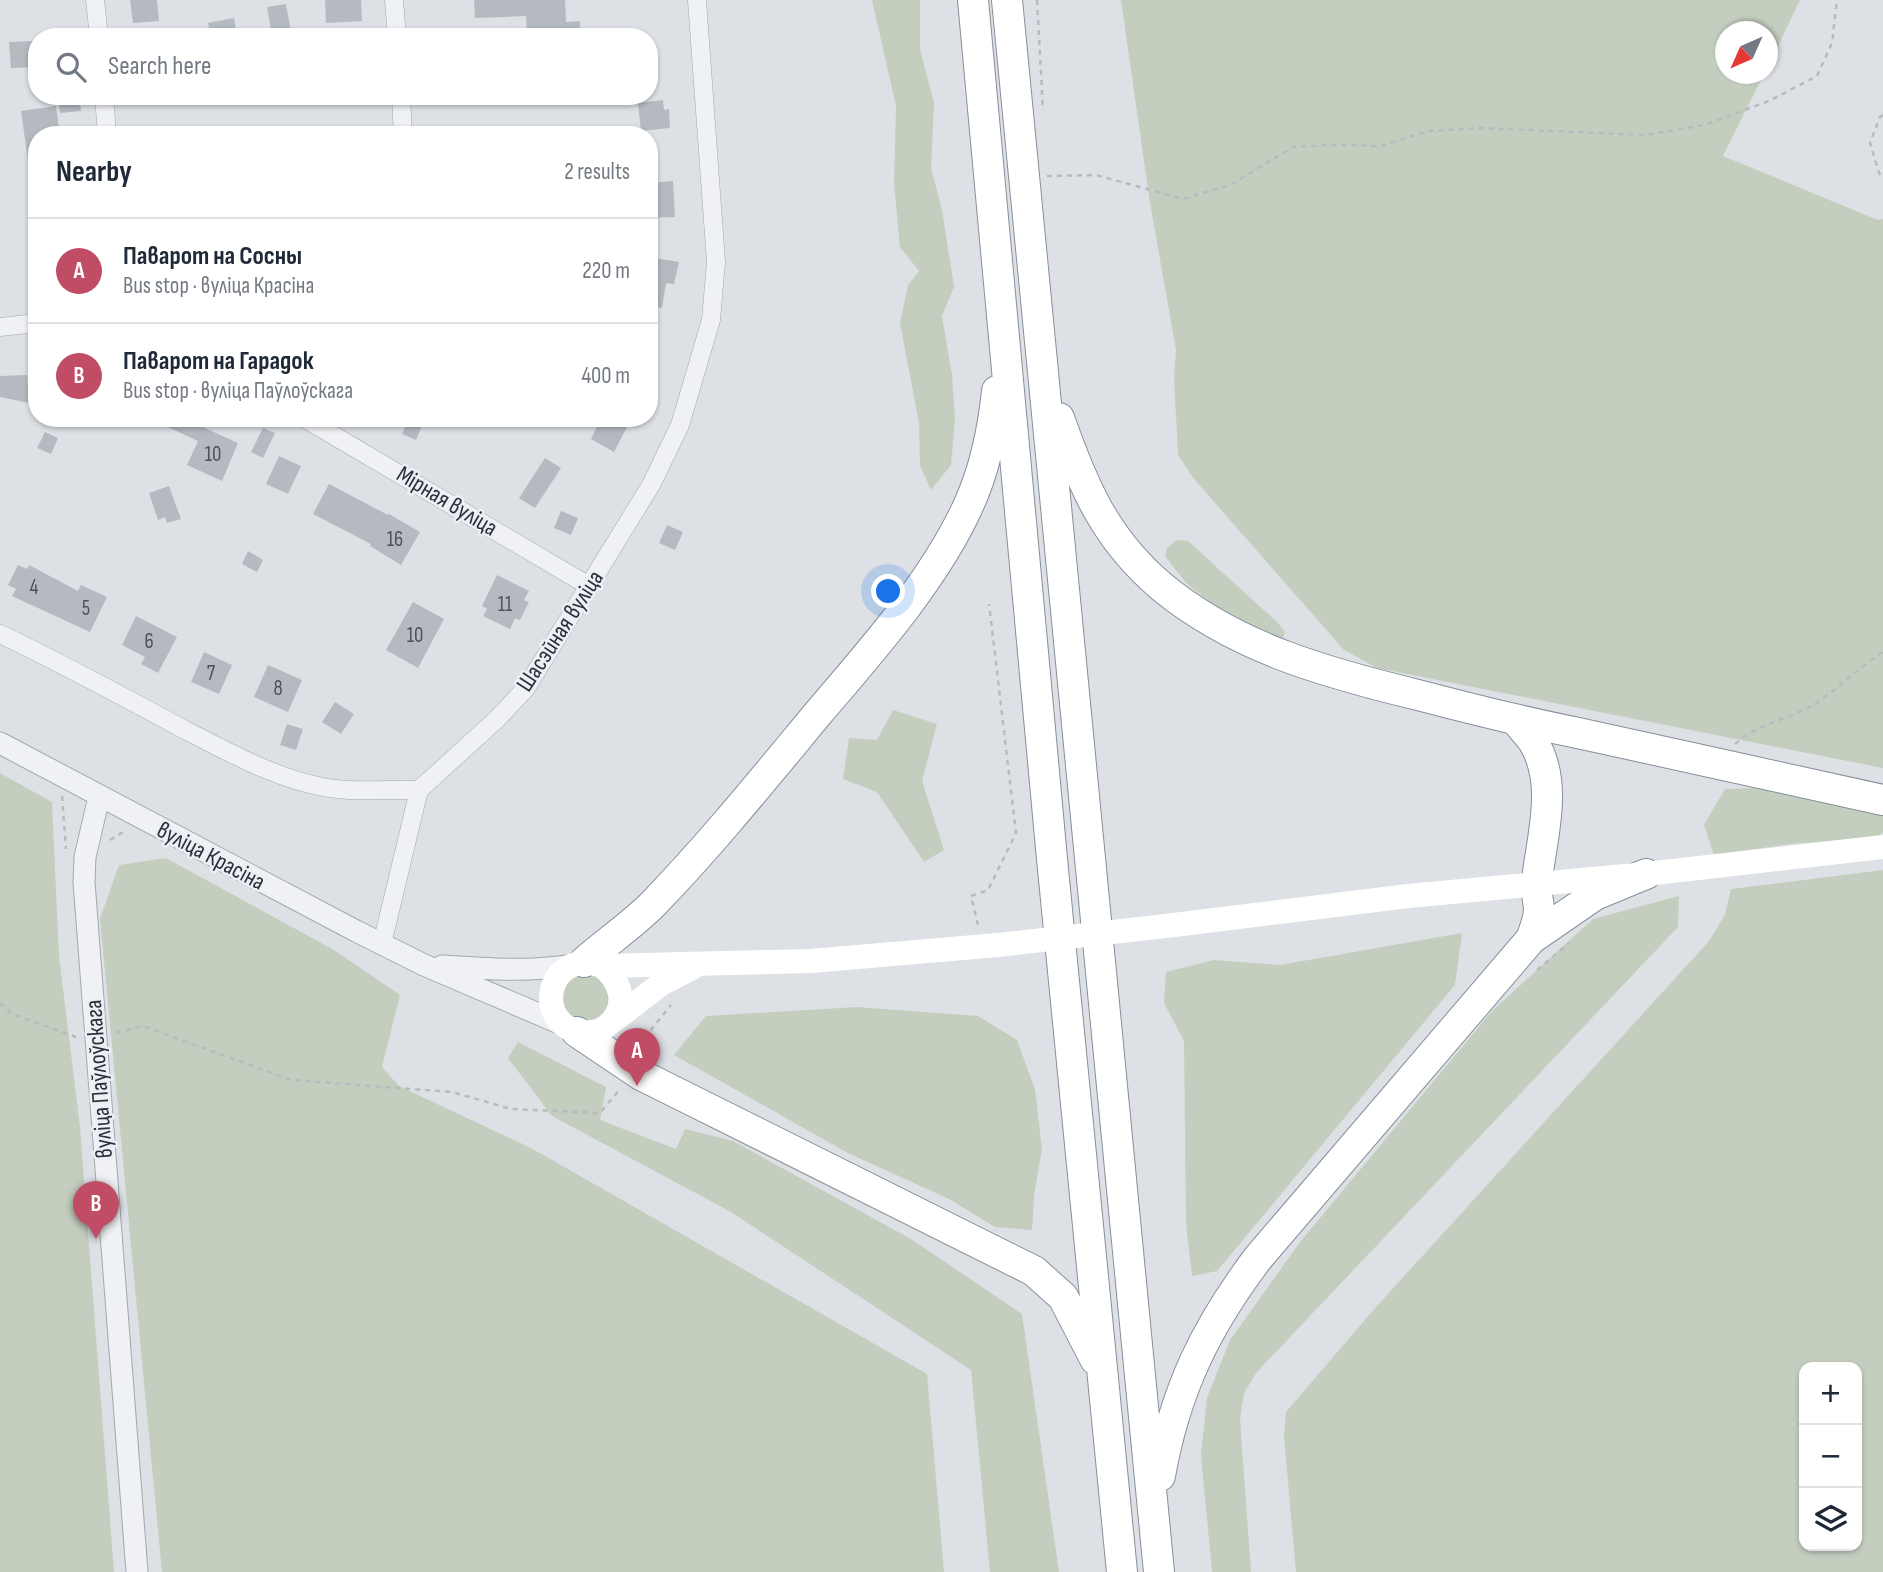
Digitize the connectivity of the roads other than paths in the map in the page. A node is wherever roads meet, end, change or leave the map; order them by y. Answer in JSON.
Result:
{"nodes":[{"id":1,"x":95,"y":0,"type":"edge"},
{"id":2,"x":394,"y":0,"type":"edge"},
{"id":3,"x":696,"y":0,"type":"edge"},
{"id":4,"x":973,"y":0,"type":"edge"},
{"id":5,"x":1007,"y":0,"type":"edge"},
{"id":6,"x":98,"y":28,"type":"edge"},
{"id":7,"x":396,"y":28,"type":"edge"},
{"id":8,"x":105,"y":105,"type":"edge"},
{"id":9,"x":401,"y":105,"type":"edge"},
{"id":10,"x":106,"y":126,"type":"edge"},
{"id":11,"x":403,"y":126,"type":"edge"},
{"id":12,"x":28,"y":324,"type":"edge"},
{"id":13,"x":0,"y":327,"type":"edge"},
{"id":14,"x":1003,"y":331,"type":"junction"},
{"id":15,"x":1044,"y":376,"type":"junction"},
{"id":16,"x":332,"y":427,"type":"edge"},
{"id":17,"x":589,"y":586,"type":"junction"},
{"id":18,"x":0,"y":634,"type":"edge"},
{"id":19,"x":1516,"y":720,"type":"junction"},
{"id":20,"x":0,"y":743,"type":"edge"},
{"id":21,"x":419,"y":790,"type":"junction"},
{"id":22,"x":99,"y":797,"type":"junction"},
{"id":23,"x":1883,"y":800,"type":"edge"},
{"id":24,"x":1883,"y":847,"type":"edge"},
{"id":25,"x":1647,"y":874,"type":"junction"},
{"id":26,"x":1536,"y":884,"type":"junction"},
{"id":27,"x":1531,"y":939,"type":"junction"},
{"id":28,"x":382,"y":944,"type":"junction"},
{"id":29,"x":586,"y":964,"type":"junction"},
{"id":30,"x":424,"y":965,"type":"junction"},
{"id":31,"x":699,"y":965,"type":"junction"},
{"id":32,"x":610,"y":1023,"type":"junction"},
{"id":33,"x":571,"y":1029,"type":"junction"},
{"id":34,"x":1104,"y":1379,"type":"junction"},
{"id":35,"x":1154,"y":1510,"type":"junction"},
{"id":36,"x":137,"y":1572,"type":"edge"},
{"id":37,"x":1122,"y":1572,"type":"edge"},
{"id":38,"x":1159,"y":1572,"type":"edge"}],
"edges":[{"from":1,"to":6,"type":"street"},
{"from":2,"to":7,"type":"street"},
{"from":3,"to":17,"type":"street","name":"Шасэйная вуліца"},
{"from":4,"to":14,"type":"highway"},
{"from":5,"to":15,"type":"highway"},
{"from":8,"to":10,"type":"street"},
{"from":9,"to":11,"type":"street"},
{"from":12,"to":13,"type":"street"},
{"from":14,"to":29,"type":"highway"},
{"from":14,"to":34,"type":"highway"},
{"from":15,"to":19,"type":"highway"},
{"from":15,"to":35,"type":"highway"},
{"from":16,"to":17,"type":"street","name":"Мірная вуліца"},
{"from":17,"to":21,"type":"street","name":"Шасэйная вуліца"},
{"from":18,"to":21,"type":"street"},
{"from":19,"to":23,"type":"highway"},
{"from":19,"to":26,"type":"highway"},
{"from":20,"to":22,"type":"street","name":"вуліца Красіна"},
{"from":21,"to":28,"type":"street"},
{"from":22,"to":28,"type":"street","name":"вуліца Красіна"},
{"from":22,"to":36,"type":"street","name":"вуліца Паўлоўскага"},
{"from":24,"to":25,"type":"main road"},
{"from":25,"to":26,"type":"main road"},
{"from":25,"to":27,"type":"highway"},
{"from":26,"to":27,"type":"highway"},
{"from":26,"to":31,"type":"main road","bridge":true},
{"from":27,"to":35,"type":"highway"},
{"from":28,"to":30,"type":"street","name":"вуліца Красіна"},
{"from":29,"to":30,"type":"street","name":"вуліца Красіна"},
{"from":29,"to":31,"type":"main road"},
{"from":29,"to":32,"type":"main road"},
{"from":29,"to":33,"type":"main road"},
{"from":30,"to":33,"type":"street","name":"вуліца Красіна"},
{"from":31,"to":32,"type":"main road"},
{"from":32,"to":33,"type":"main road"},
{"from":33,"to":34,"type":"highway"},
{"from":34,"to":37,"type":"highway"},
{"from":35,"to":38,"type":"highway"}]}
